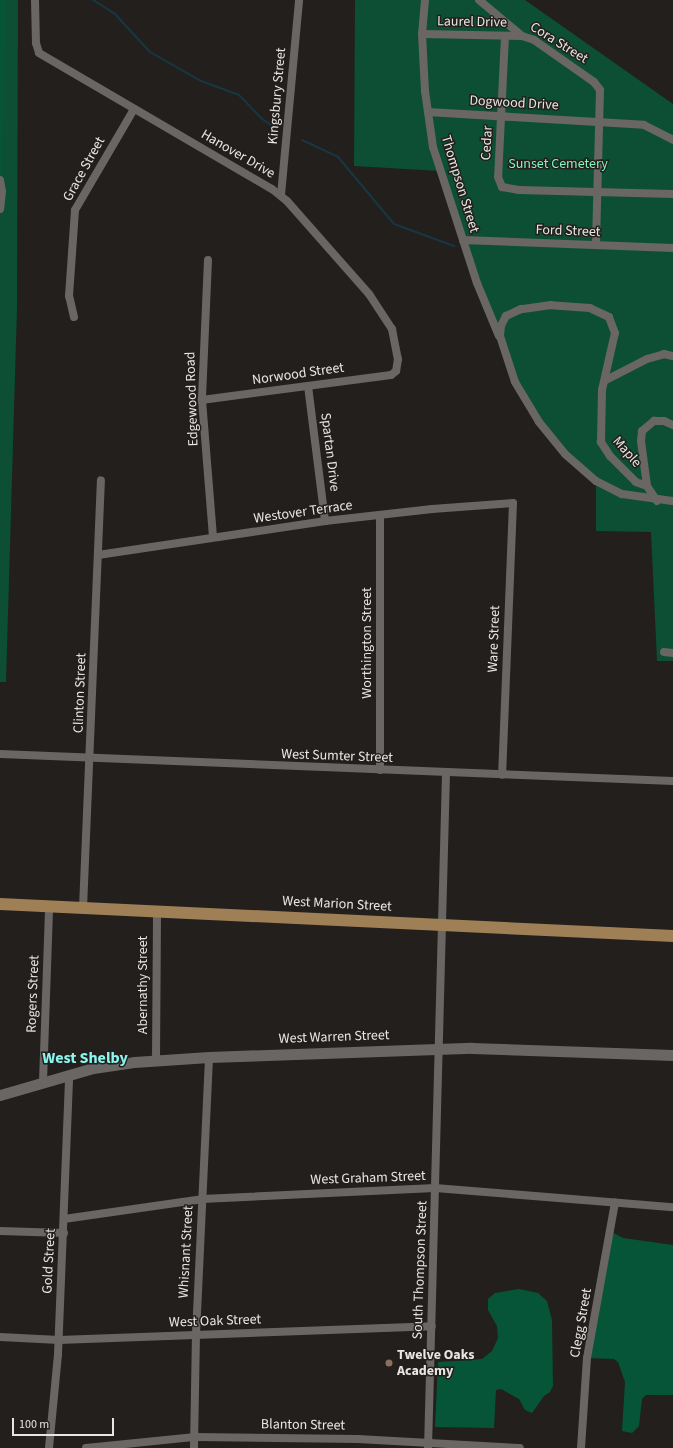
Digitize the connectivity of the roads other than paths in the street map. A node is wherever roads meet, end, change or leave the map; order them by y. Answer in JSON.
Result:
{"nodes":[{"id":1,"x":35,"y":0,"type":"edge"},
{"id":2,"x":299,"y":0,"type":"edge"},
{"id":3,"x":425,"y":0,"type":"edge"},
{"id":4,"x":479,"y":0,"type":"edge"},
{"id":5,"x":422,"y":34,"type":"junction"},
{"id":6,"x":506,"y":36,"type":"junction"},
{"id":7,"x":522,"y":36,"type":"junction"},
{"id":8,"x":134,"y":109,"type":"junction"},
{"id":9,"x":428,"y":112,"type":"junction"},
{"id":10,"x":502,"y":116,"type":"junction"},
{"id":11,"x":600,"y":120,"type":"junction"},
{"id":12,"x":673,"y":140,"type":"edge"},
{"id":13,"x":0,"y":180,"type":"edge"},
{"id":14,"x":597,"y":192,"type":"junction"},
{"id":15,"x":670,"y":194,"type":"edge"},
{"id":16,"x":281,"y":195,"type":"junction"},
{"id":17,"x":0,"y":209,"type":"edge"},
{"id":18,"x":463,"y":240,"type":"junction"},
{"id":19,"x":596,"y":245,"type":"junction"},
{"id":20,"x":673,"y":248,"type":"edge"},
{"id":21,"x":208,"y":260,"type":"dead end"},
{"id":22,"x":74,"y":317,"type":"dead end"},
{"id":23,"x":503,"y":346,"type":"junction"},
{"id":24,"x":673,"y":356,"type":"edge"},
{"id":25,"x":396,"y":371,"type":"joint"},
{"id":26,"x":606,"y":380,"type":"junction"},
{"id":27,"x":308,"y":386,"type":"junction"},
{"id":28,"x":202,"y":400,"type":"junction"},
{"id":29,"x":673,"y":425,"type":"edge"},
{"id":30,"x":101,"y":480,"type":"dead end"},
{"id":31,"x":647,"y":486,"type":"junction"},
{"id":32,"x":657,"y":501,"type":"junction"},
{"id":33,"x":673,"y":501,"type":"edge"},
{"id":34,"x":513,"y":504,"type":"joint"},
{"id":35,"x":380,"y":515,"type":"junction"},
{"id":36,"x":325,"y":521,"type":"junction"},
{"id":37,"x":213,"y":537,"type":"junction"},
{"id":38,"x":98,"y":555,"type":"junction"},
{"id":39,"x":664,"y":652,"type":"dead end"},
{"id":40,"x":673,"y":653,"type":"edge"},
{"id":41,"x":0,"y":754,"type":"edge"},
{"id":42,"x":90,"y":758,"type":"junction"},
{"id":43,"x":380,"y":770,"type":"junction"},
{"id":44,"x":446,"y":773,"type":"junction"},
{"id":45,"x":502,"y":775,"type":"junction"},
{"id":46,"x":673,"y":781,"type":"edge"},
{"id":47,"x":0,"y":904,"type":"edge"},
{"id":48,"x":49,"y":906,"type":"junction"},
{"id":49,"x":84,"y":908,"type":"junction"},
{"id":50,"x":156,"y":911,"type":"junction"},
{"id":51,"x":441,"y":924,"type":"junction"},
{"id":52,"x":673,"y":936,"type":"edge"},
{"id":53,"x":439,"y":1048,"type":"junction"},
{"id":54,"x":673,"y":1056,"type":"edge"},
{"id":55,"x":209,"y":1057,"type":"junction"},
{"id":56,"x":156,"y":1060,"type":"junction"},
{"id":57,"x":69,"y":1075,"type":"junction"},
{"id":58,"x":43,"y":1082,"type":"junction"},
{"id":59,"x":0,"y":1095,"type":"edge"},
{"id":60,"x":435,"y":1188,"type":"junction"},
{"id":61,"x":202,"y":1199,"type":"junction"},
{"id":62,"x":615,"y":1203,"type":"junction"},
{"id":63,"x":673,"y":1207,"type":"edge"},
{"id":64,"x":64,"y":1219,"type":"junction"},
{"id":65,"x":0,"y":1231,"type":"edge"},
{"id":66,"x":64,"y":1233,"type":"junction"},
{"id":67,"x":432,"y":1326,"type":"junction"},
{"id":68,"x":196,"y":1334,"type":"junction"},
{"id":69,"x":0,"y":1337,"type":"edge"},
{"id":70,"x":59,"y":1340,"type":"junction"},
{"id":71,"x":195,"y":1437,"type":"junction"},
{"id":72,"x":428,"y":1445,"type":"edge"},
{"id":73,"x":49,"y":1448,"type":"edge"},
{"id":74,"x":86,"y":1448,"type":"edge"},
{"id":75,"x":194,"y":1448,"type":"edge"},
{"id":76,"x":513,"y":1448,"type":"edge"},
{"id":77,"x":520,"y":1448,"type":"edge"},
{"id":78,"x":581,"y":1448,"type":"edge"}],
"edges":[{"from":1,"to":8,"type":"street","name":"Hanover Drive"},
{"from":2,"to":16,"type":"street","name":"Kingsbury Street"},
{"from":3,"to":5,"type":"street","name":"Thompson Street"},
{"from":4,"to":7,"type":"street","name":"Cora Street"},
{"from":5,"to":6,"type":"street","name":"Laurel Drive"},
{"from":5,"to":9,"type":"street","name":"Thompson Street"},
{"from":6,"to":7,"type":"street","name":"Laurel Drive"},
{"from":6,"to":10,"type":"street","name":"Cedar"},
{"from":7,"to":11,"type":"street","name":"Cora Street"},
{"from":8,"to":16,"type":"street","name":"Hanover Drive"},
{"from":8,"to":22,"type":"street","name":"Grace Street"},
{"from":9,"to":10,"type":"street","name":"Dogwood Drive"},
{"from":9,"to":18,"type":"street","name":"Thompson Street"},
{"from":10,"to":11,"type":"street","name":"Dogwood Drive"},
{"from":10,"to":14,"type":"street","name":"Cedar"},
{"from":11,"to":12,"type":"street"},
{"from":11,"to":14,"type":"street","name":"Cora Street"},
{"from":13,"to":17,"type":"street"},
{"from":14,"to":15,"type":"street"},
{"from":14,"to":19,"type":"street","name":"Cora Street"},
{"from":16,"to":25,"type":"street","name":"Hanover Drive"},
{"from":18,"to":19,"type":"street","name":"Ford Street"},
{"from":18,"to":23,"type":"street","name":"Thompson Street"},
{"from":19,"to":20,"type":"street","name":"Ford Street"},
{"from":21,"to":28,"type":"street","name":"Edgewood Road"},
{"from":23,"to":26,"type":"street","name":"Thompson Street"},
{"from":23,"to":32,"type":"street","name":"Thompson Street"},
{"from":24,"to":26,"type":"street"},
{"from":25,"to":27,"type":"street","name":"Norwood Street"},
{"from":26,"to":31,"type":"street","name":"Maple"},
{"from":27,"to":28,"type":"street","name":"Norwood Street"},
{"from":27,"to":36,"type":"street","name":"Spartan Drive"},
{"from":28,"to":37,"type":"street","name":"Edgewood Road"},
{"from":29,"to":31,"type":"street"},
{"from":30,"to":38,"type":"street","name":"Clinton Street"},
{"from":31,"to":32,"type":"street"},
{"from":32,"to":33,"type":"street","name":"Thompson Street"},
{"from":34,"to":35,"type":"street","name":"Westover Terrace"},
{"from":34,"to":45,"type":"street","name":"Ware Street"},
{"from":35,"to":36,"type":"street","name":"Westover Terrace"},
{"from":35,"to":43,"type":"street","name":"Worthington Street"},
{"from":36,"to":37,"type":"street","name":"Westover Terrace"},
{"from":37,"to":38,"type":"street","name":"Westover Terrace"},
{"from":38,"to":42,"type":"street","name":"Clinton Street"},
{"from":39,"to":40,"type":"street"},
{"from":41,"to":42,"type":"street","name":"West Sumter Street"},
{"from":42,"to":43,"type":"street","name":"West Sumter Street"},
{"from":42,"to":49,"type":"street","name":"Clinton Street"},
{"from":43,"to":44,"type":"street","name":"West Sumter Street"},
{"from":44,"to":45,"type":"street","name":"West Sumter Street"},
{"from":44,"to":51,"type":"street","name":"South Thompson Street"},
{"from":45,"to":46,"type":"street","name":"West Sumter Street"},
{"from":47,"to":48,"type":"main road","name":"West Marion Street"},
{"from":48,"to":49,"type":"main road","name":"West Marion Street"},
{"from":48,"to":58,"type":"street","name":"Rogers Street"},
{"from":49,"to":50,"type":"main road","name":"West Marion Street"},
{"from":50,"to":51,"type":"main road","name":"West Marion Street"},
{"from":50,"to":56,"type":"street","name":"Abernathy Street"},
{"from":51,"to":52,"type":"main road","name":"West Marion Street"},
{"from":51,"to":53,"type":"street","name":"South Thompson Street"},
{"from":53,"to":54,"type":"main road","name":"West Warren Street"},
{"from":53,"to":55,"type":"main road","name":"West Warren Street"},
{"from":53,"to":60,"type":"street","name":"South Thompson Street"},
{"from":55,"to":56,"type":"main road","name":"West Warren Street"},
{"from":55,"to":61,"type":"street","name":"Whisnant Street"},
{"from":56,"to":57,"type":"main road","name":"West Warren Street"},
{"from":57,"to":58,"type":"main road","name":"West Warren Street"},
{"from":57,"to":64,"type":"street","name":"Gold Street"},
{"from":58,"to":59,"type":"main road","name":"West Warren Street"},
{"from":60,"to":61,"type":"street","name":"West Graham Street"},
{"from":60,"to":62,"type":"street","name":"West Graham Street"},
{"from":60,"to":67,"type":"street","name":"South Thompson Street"},
{"from":61,"to":64,"type":"street","name":"West Graham Street"},
{"from":61,"to":68,"type":"street","name":"Whisnant Street"},
{"from":62,"to":63,"type":"street","name":"West Graham Street"},
{"from":62,"to":78,"type":"street","name":"Clegg Street"},
{"from":64,"to":66,"type":"street","name":"Gold Street"},
{"from":65,"to":66,"type":"street"},
{"from":66,"to":70,"type":"street","name":"Gold Street"},
{"from":67,"to":68,"type":"street","name":"West Oak Street"},
{"from":67,"to":72,"type":"street","name":"South Thompson Street"},
{"from":68,"to":70,"type":"street","name":"West Oak Street"},
{"from":68,"to":71,"type":"street","name":"Whisnant Street"},
{"from":69,"to":70,"type":"street","name":"West Oak Street"},
{"from":70,"to":73,"type":"street","name":"Gold Street"},
{"from":71,"to":72,"type":"street","name":"Blanton Street"},
{"from":71,"to":74,"type":"street","name":"Blanton Street"},
{"from":71,"to":75,"type":"street","name":"Whisnant Street"},
{"from":72,"to":76,"type":"street","name":"Blanton Street"},
{"from":76,"to":77,"type":"street","name":"Blanton Street"}]}
